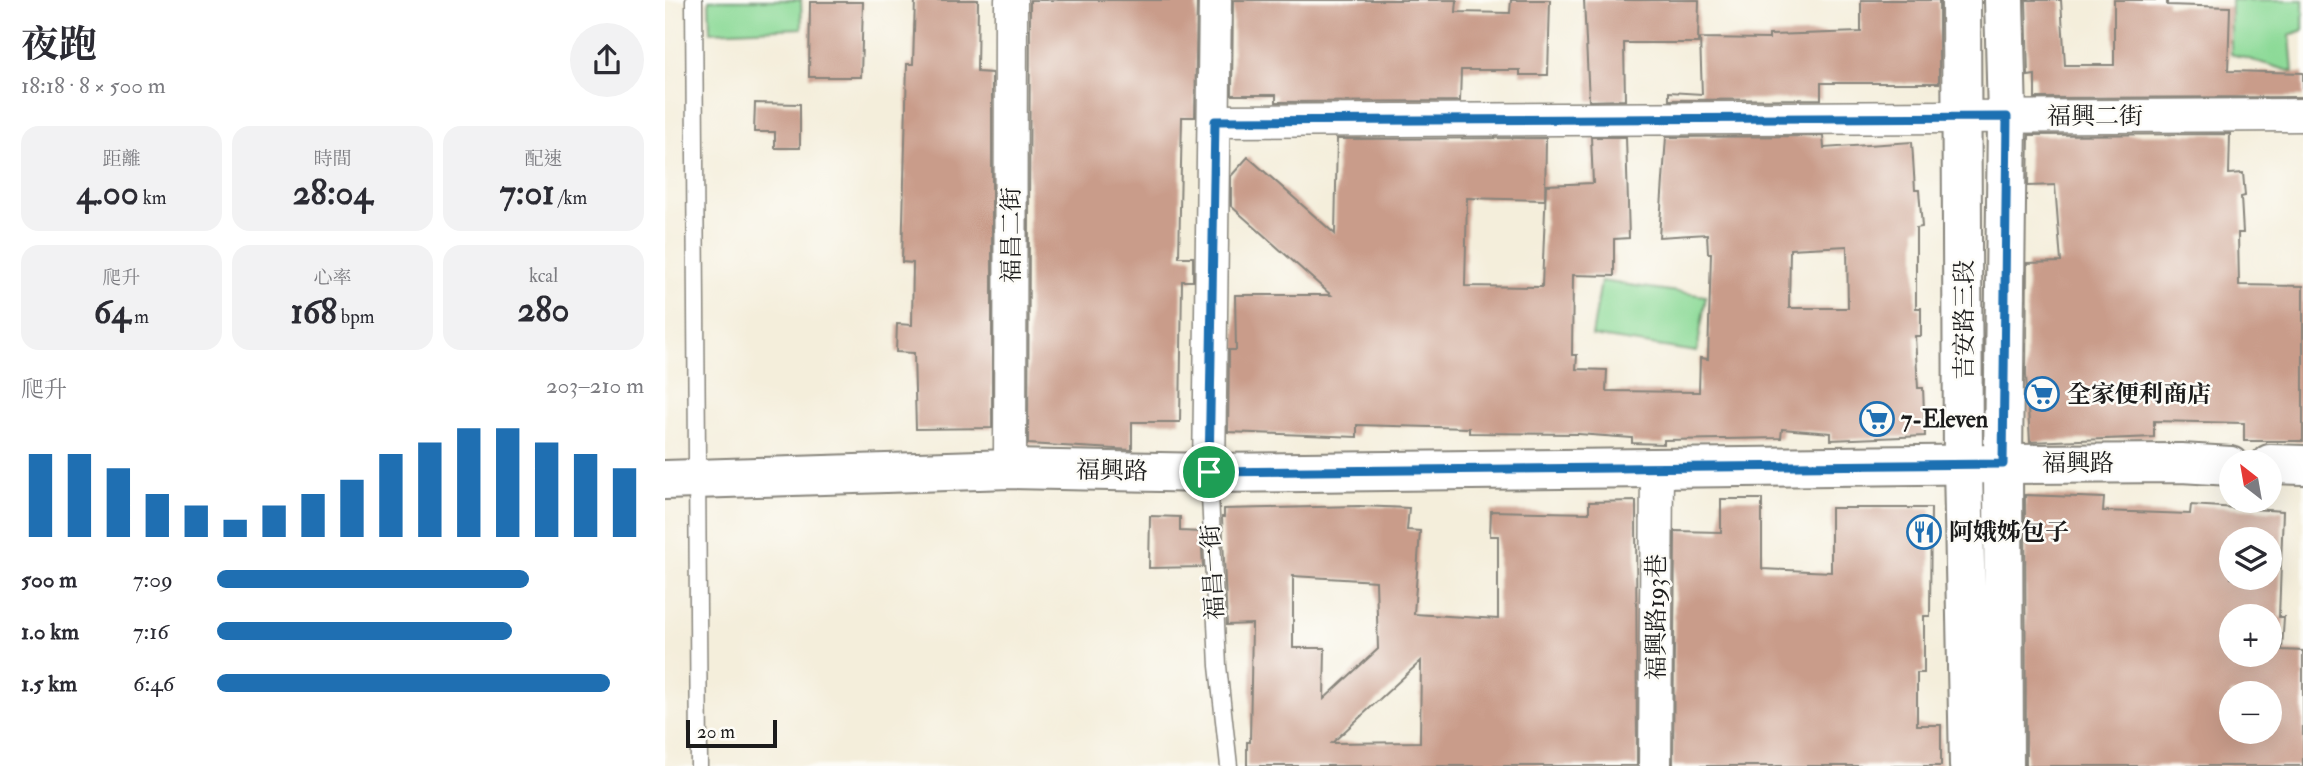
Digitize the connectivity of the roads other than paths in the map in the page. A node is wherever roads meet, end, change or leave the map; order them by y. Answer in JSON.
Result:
{"nodes":[{"id":1,"x":694,"y":0,"type":"edge"},
{"id":2,"x":1011,"y":0,"type":"edge"},
{"id":3,"x":1215,"y":0,"type":"edge"},
{"id":4,"x":1961,"y":0,"type":"edge"},
{"id":5,"x":2004,"y":0,"type":"edge"},
{"id":6,"x":2303,"y":116,"type":"edge"},
{"id":7,"x":1964,"y":117,"type":"junction"},
{"id":8,"x":2007,"y":117,"type":"junction"},
{"id":9,"x":1215,"y":121,"type":"junction"},
{"id":10,"x":2003,"y":464,"type":"junction"},
{"id":11,"x":2282,"y":464,"type":"edge"},
{"id":12,"x":1963,"y":465,"type":"junction"},
{"id":13,"x":2219,"y":465,"type":"edge"},
{"id":14,"x":2303,"y":465,"type":"edge"},
{"id":15,"x":1657,"y":468,"type":"junction"},
{"id":16,"x":1010,"y":469,"type":"junction"},
{"id":17,"x":1209,"y":472,"type":"junction"},
{"id":18,"x":682,"y":480,"type":"edge"},
{"id":19,"x":699,"y":766,"type":"edge"},
{"id":20,"x":1229,"y":766,"type":"edge"},
{"id":21,"x":1655,"y":766,"type":"edge"},
{"id":22,"x":1969,"y":766,"type":"edge"},
{"id":23,"x":2004,"y":766,"type":"edge"}],
"edges":[{"from":1,"to":18,"type":"lane"},
{"from":2,"to":16,"type":"street","name":"福昌二街"},
{"from":3,"to":9,"type":"street","name":"福昌一街"},
{"from":4,"to":7,"type":"street","name":"吉安路三段"},
{"from":5,"to":8,"type":"street","name":"吉安路三段"},
{"from":6,"to":8,"type":"street","name":"福興二街"},
{"from":7,"to":8,"type":"street","name":"福興二街"},
{"from":7,"to":9,"type":"street","name":"福興二街"},
{"from":7,"to":12,"type":"street","name":"吉安路三段"},
{"from":8,"to":10,"type":"street","name":"吉安路三段"},
{"from":9,"to":17,"type":"street","name":"福昌一街"},
{"from":10,"to":12,"type":"street","name":"福興路"},
{"from":10,"to":13,"type":"street","name":"福興路"},
{"from":10,"to":23,"type":"street","name":"吉安路三段"},
{"from":11,"to":14,"type":"street"},
{"from":12,"to":15,"type":"street","name":"福興路"},
{"from":12,"to":22,"type":"street","name":"吉安路三段"},
{"from":15,"to":17,"type":"street","name":"福興路"},
{"from":15,"to":21,"type":"street","name":"福興路193巷"},
{"from":16,"to":17,"type":"street","name":"福興路"},
{"from":16,"to":18,"type":"street","name":"福興路"},
{"from":17,"to":20,"type":"lane","name":"福昌一街"},
{"from":18,"to":19,"type":"lane"}]}
